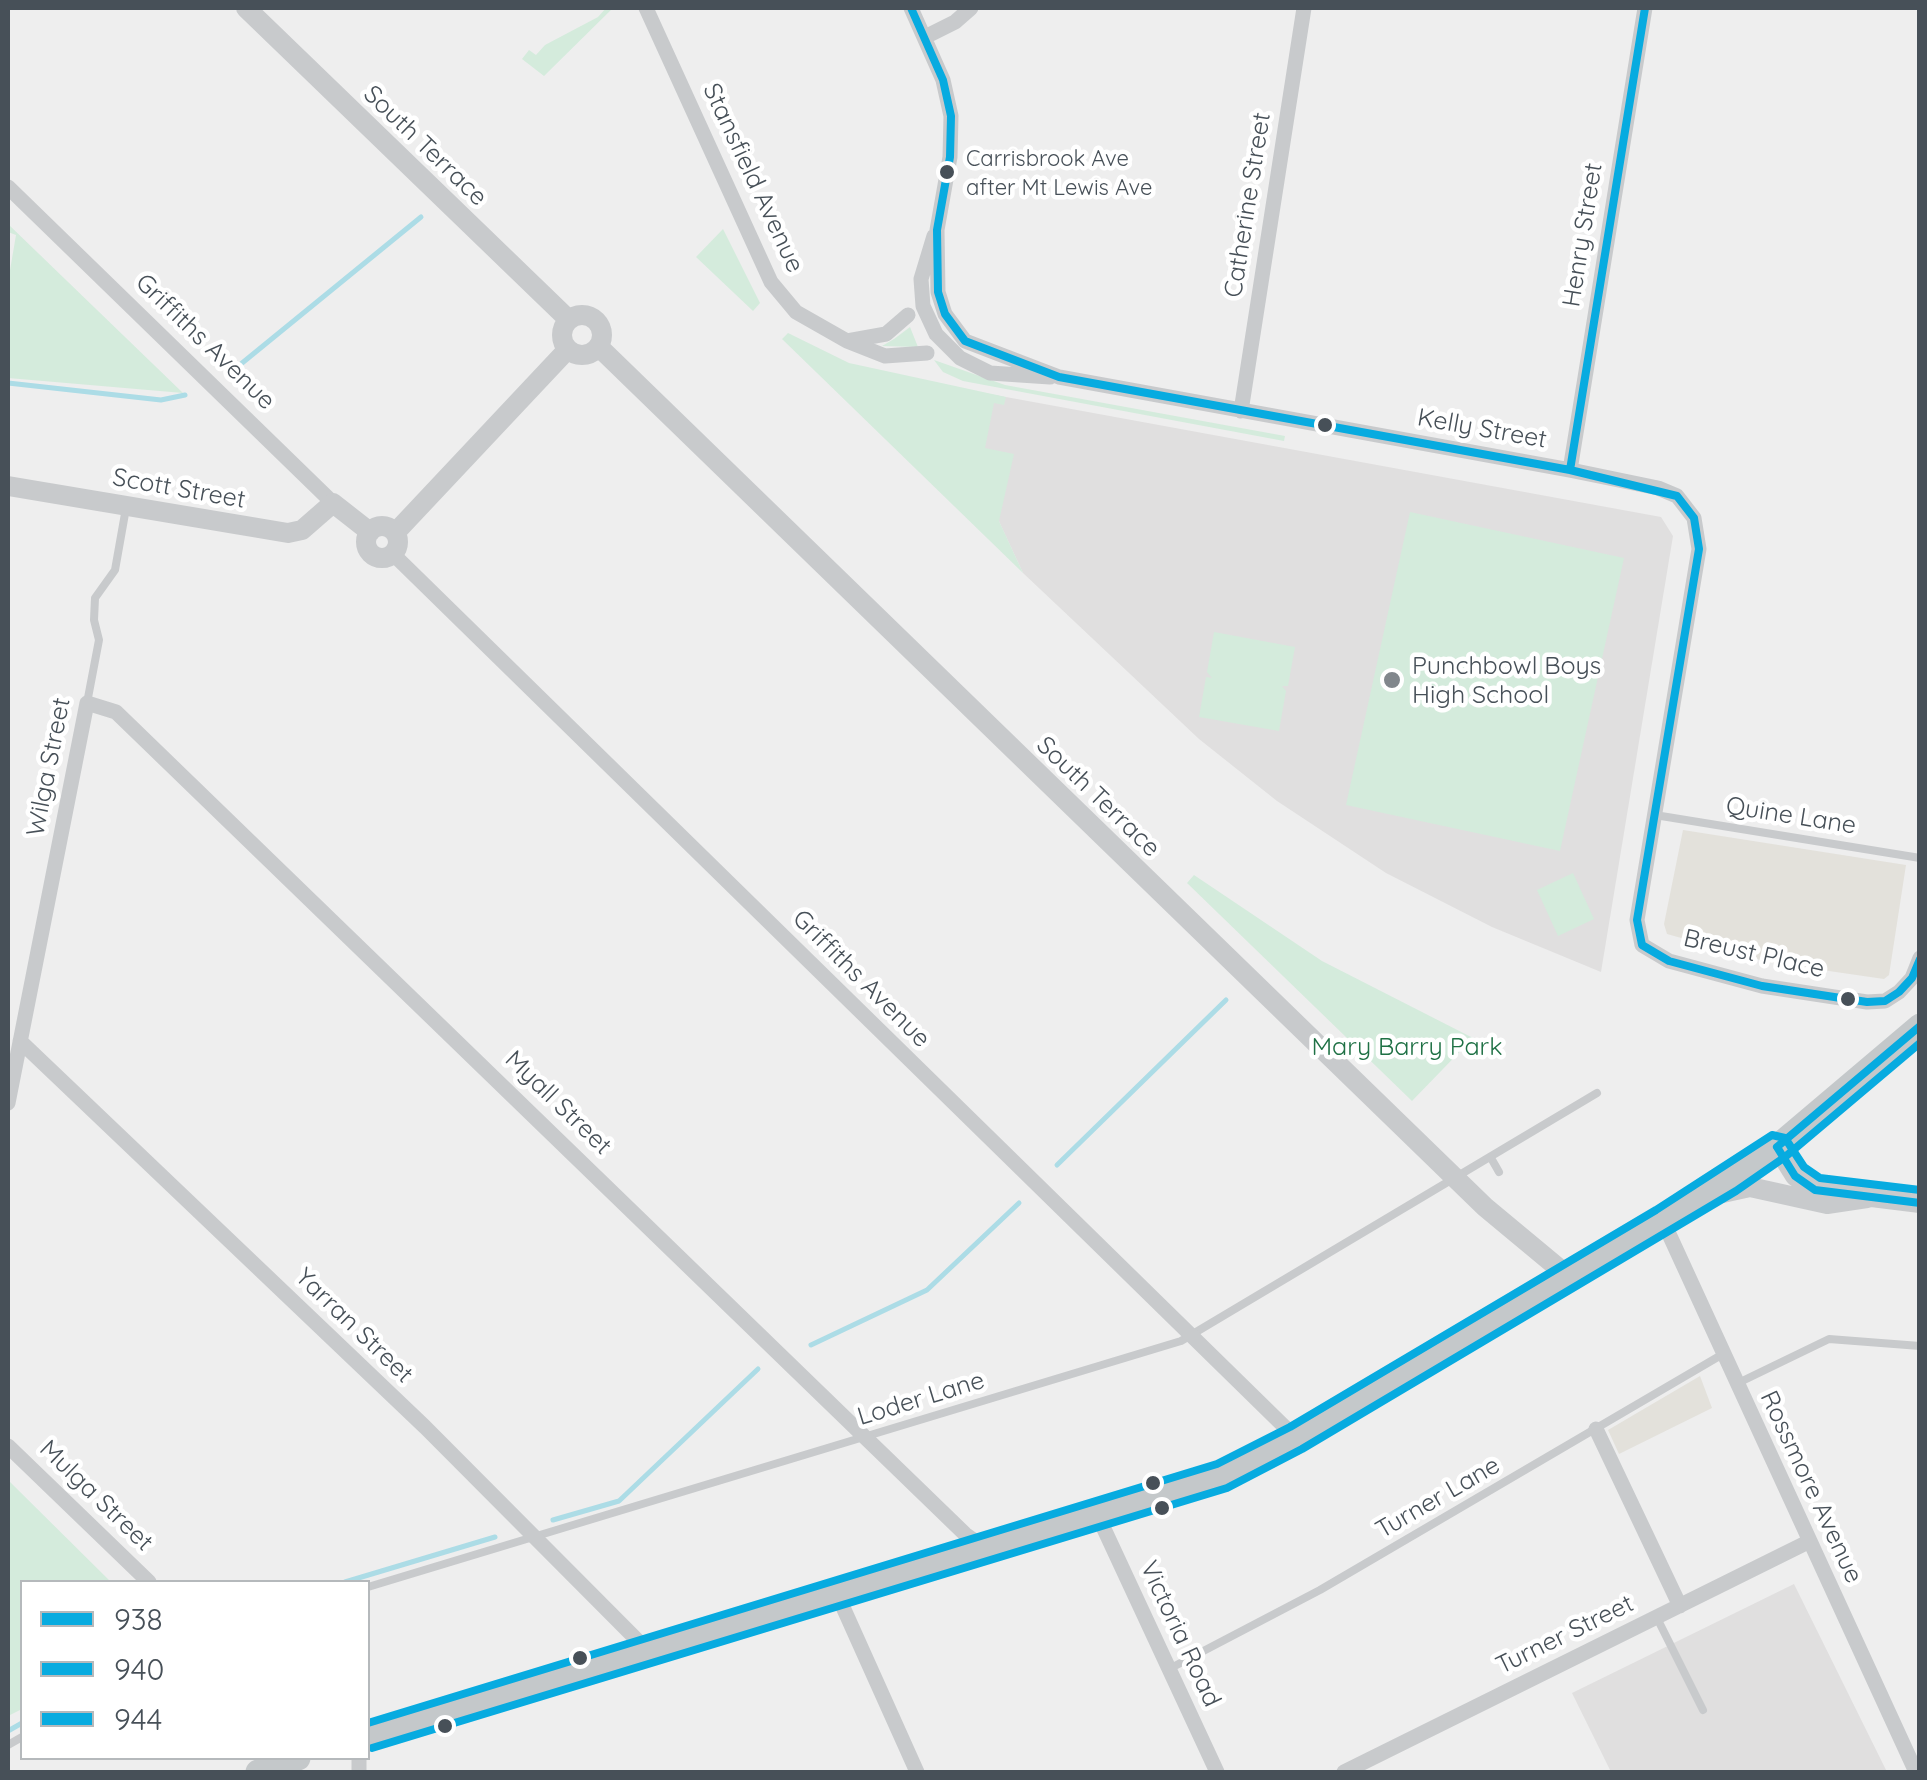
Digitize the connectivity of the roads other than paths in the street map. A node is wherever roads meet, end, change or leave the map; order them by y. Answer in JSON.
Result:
{"nodes":[{"id":1,"x":246,"y":8,"type":"edge"},
{"id":2,"x":646,"y":8,"type":"edge"},
{"id":3,"x":911,"y":8,"type":"edge"},
{"id":4,"x":971,"y":8,"type":"edge"},
{"id":5,"x":1304,"y":8,"type":"edge"},
{"id":6,"x":1644,"y":8,"type":"edge"},
{"id":7,"x":924,"y":37,"type":"junction"},
{"id":8,"x":8,"y":186,"type":"edge"},
{"id":9,"x":937,"y":230,"type":"junction"},
{"id":10,"x":908,"y":315,"type":"dead end"},
{"id":11,"x":569,"y":320,"type":"junction"},
{"id":12,"x":847,"y":341,"type":"junction"},
{"id":13,"x":599,"y":347,"type":"junction"},
{"id":14,"x":568,"y":349,"type":"junction"},
{"id":15,"x":927,"y":354,"type":"dead end"},
{"id":16,"x":1058,"y":377,"type":"junction"},
{"id":17,"x":1241,"y":410,"type":"junction"},
{"id":18,"x":1570,"y":470,"type":"junction"},
{"id":19,"x":8,"y":486,"type":"edge"},
{"id":20,"x":334,"y":503,"type":"junction"},
{"id":21,"x":127,"y":506,"type":"junction"},
{"id":22,"x":394,"y":544,"type":"junction"},
{"id":23,"x":87,"y":703,"type":"junction"},
{"id":24,"x":1655,"y":815,"type":"junction"},
{"id":25,"x":1920,"y":858,"type":"edge"},
{"id":26,"x":1642,"y":945,"type":"joint"},
{"id":27,"x":1920,"y":958,"type":"edge"},
{"id":28,"x":1913,"y":1031,"type":"edge"},
{"id":29,"x":20,"y":1041,"type":"junction"},
{"id":30,"x":1596,"y":1093,"type":"dead end"},
{"id":31,"x":8,"y":1103,"type":"edge"},
{"id":32,"x":1777,"y":1148,"type":"junction"},
{"id":33,"x":1491,"y":1158,"type":"junction"},
{"id":34,"x":1499,"y":1172,"type":"dead end"},
{"id":35,"x":1456,"y":1178,"type":"junction"},
{"id":36,"x":1867,"y":1198,"type":"junction"},
{"id":37,"x":1700,"y":1199,"type":"junction"},
{"id":38,"x":1920,"y":1203,"type":"edge"},
{"id":39,"x":1663,"y":1222,"type":"junction"},
{"id":40,"x":1568,"y":1276,"type":"junction"},
{"id":41,"x":1194,"y":1334,"type":"junction"},
{"id":42,"x":1920,"y":1346,"type":"edge"},
{"id":43,"x":1723,"y":1354,"type":"junction"},
{"id":44,"x":1736,"y":1384,"type":"junction"},
{"id":45,"x":1596,"y":1429,"type":"junction"},
{"id":46,"x":866,"y":1436,"type":"junction"},
{"id":47,"x":1296,"y":1438,"type":"junction"},
{"id":48,"x":8,"y":1446,"type":"edge"},
{"id":49,"x":1098,"y":1516,"type":"junction"},
{"id":50,"x":534,"y":1538,"type":"junction"},
{"id":51,"x":1808,"y":1542,"type":"junction"},
{"id":52,"x":987,"y":1550,"type":"junction"},
{"id":53,"x":147,"y":1580,"type":"edge"},
{"id":54,"x":370,"y":1586,"type":"edge"},
{"id":55,"x":838,"y":1596,"type":"junction"},
{"id":56,"x":1680,"y":1606,"type":"junction"},
{"id":57,"x":1657,"y":1618,"type":"junction"},
{"id":58,"x":649,"y":1652,"type":"junction"},
{"id":59,"x":1169,"y":1669,"type":"junction"},
{"id":60,"x":1703,"y":1710,"type":"dead end"},
{"id":61,"x":370,"y":1735,"type":"edge"},
{"id":62,"x":292,"y":1760,"type":"edge"},
{"id":63,"x":258,"y":1772,"type":"edge"},
{"id":64,"x":917,"y":1772,"type":"edge"},
{"id":65,"x":1217,"y":1772,"type":"edge"},
{"id":66,"x":1344,"y":1772,"type":"edge"},
{"id":67,"x":1916,"y":1772,"type":"edge"}],
"edges":[{"from":1,"to":11,"type":"street","name":"South Terrace"},
{"from":2,"to":12,"type":"street","name":"Stansfield Avenue"},
{"from":3,"to":7,"type":"street"},
{"from":4,"to":7,"type":"street"},
{"from":5,"to":17,"type":"street","name":"Catherine Street"},
{"from":6,"to":18,"type":"street","name":"Henry Street"},
{"from":7,"to":9,"type":"street"},
{"from":8,"to":20,"type":"street","name":"Griffiths Avenue"},
{"from":9,"to":16,"type":"street","name":"Kelly Street"},
{"from":9,"to":16,"type":"street","name":"Kelly Street"},
{"from":10,"to":12,"type":"street"},
{"from":11,"to":13,"type":"street"},
{"from":11,"to":14,"type":"street"},
{"from":12,"to":15,"type":"street","name":"Stansfield Avenue"},
{"from":13,"to":14,"type":"street"},
{"from":13,"to":35,"type":"street","name":"South Terrace"},
{"from":14,"to":22,"type":"street"},
{"from":16,"to":17,"type":"street","name":"Kelly Street"},
{"from":17,"to":18,"type":"street","name":"Kelly Street"},
{"from":18,"to":24,"type":"street","name":"Kelly Street"},
{"from":19,"to":21,"type":"street","name":"Scott Street"},
{"from":20,"to":21,"type":"street","name":"Scott Street"},
{"from":20,"to":22,"type":"street","name":"Griffiths Avenue"},
{"from":21,"to":23,"type":"lane","name":"Wilga Street"},
{"from":22,"to":41,"type":"street","name":"Griffiths Avenue"},
{"from":23,"to":29,"type":"street","name":"Wilga Street"},
{"from":23,"to":46,"type":"street","name":"Myall Street"},
{"from":24,"to":25,"type":"lane","name":"Quine Lane"},
{"from":24,"to":26,"type":"street","name":"Kelly Street"},
{"from":26,"to":27,"type":"street","name":"Breust Place"},
{"from":28,"to":32,"type":"main road"},
{"from":29,"to":31,"type":"street","name":"Wilga Street"},
{"from":29,"to":50,"type":"street","name":"Yarran Street"},
{"from":30,"to":33,"type":"lane","name":"Loder Lane"},
{"from":32,"to":36,"type":"street"},
{"from":32,"to":37,"type":"main road"},
{"from":33,"to":34,"type":"lane"},
{"from":33,"to":35,"type":"lane","name":"Loder Lane"},
{"from":35,"to":40,"type":"street","name":"South Terrace"},
{"from":35,"to":41,"type":"lane","name":"Loder Lane"},
{"from":36,"to":37,"type":"street"},
{"from":36,"to":38,"type":"street"},
{"from":37,"to":39,"type":"main road"},
{"from":39,"to":40,"type":"main road"},
{"from":39,"to":43,"type":"street","name":"Rossmore Avenue"},
{"from":40,"to":47,"type":"main road"},
{"from":41,"to":46,"type":"lane","name":"Loder Lane"},
{"from":41,"to":47,"type":"street","name":"Griffiths Avenue"},
{"from":42,"to":44,"type":"lane"},
{"from":43,"to":44,"type":"street","name":"Rossmore Avenue"},
{"from":43,"to":45,"type":"lane","name":"Turner Lane"},
{"from":44,"to":51,"type":"street","name":"Rossmore Avenue"},
{"from":45,"to":56,"type":"street"},
{"from":45,"to":59,"type":"lane","name":"Turner Lane"},
{"from":46,"to":50,"type":"lane","name":"Loder Lane"},
{"from":46,"to":52,"type":"street","name":"Myall Street"},
{"from":47,"to":49,"type":"main road"},
{"from":48,"to":53,"type":"street","name":"Mulga Street"},
{"from":49,"to":52,"type":"main road"},
{"from":49,"to":59,"type":"street","name":"Victoria Road"},
{"from":50,"to":54,"type":"lane","name":"Loder Lane"},
{"from":50,"to":58,"type":"street","name":"Yarran Street"},
{"from":51,"to":56,"type":"street","name":"Turner Street"},
{"from":51,"to":67,"type":"street","name":"Rossmore Avenue"},
{"from":52,"to":55,"type":"main road"},
{"from":55,"to":58,"type":"main road"},
{"from":55,"to":64,"type":"street"},
{"from":56,"to":57,"type":"street","name":"Turner Street"},
{"from":57,"to":60,"type":"lane"},
{"from":57,"to":66,"type":"street","name":"Turner Street"},
{"from":58,"to":61,"type":"main road"},
{"from":59,"to":65,"type":"street","name":"Victoria Road"},
{"from":62,"to":63,"type":"main road"}]}
